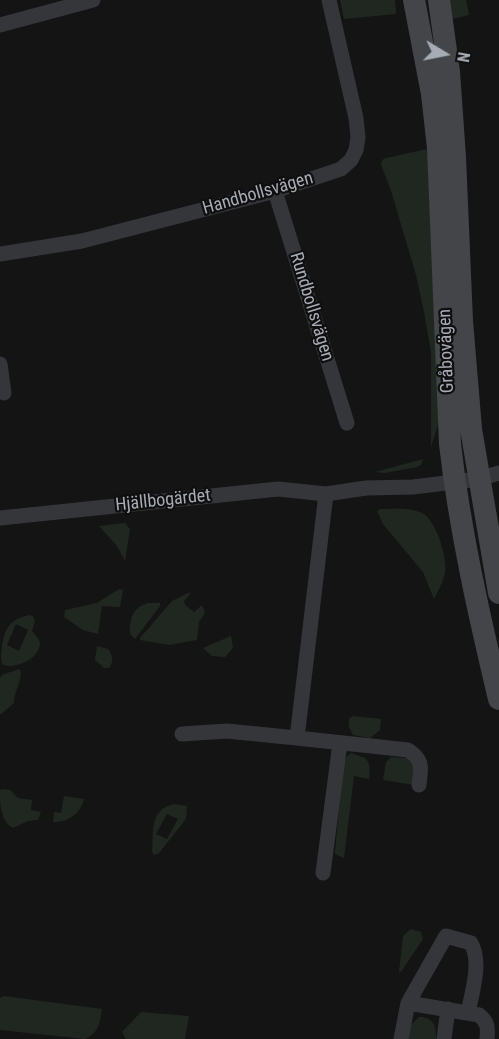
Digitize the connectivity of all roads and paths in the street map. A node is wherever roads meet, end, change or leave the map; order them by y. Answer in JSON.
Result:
{"nodes":[{"id":1,"x":93,"y":0,"type":"edge"},
{"id":2,"x":329,"y":0,"type":"edge"},
{"id":3,"x":414,"y":0,"type":"edge"},
{"id":4,"x":439,"y":0,"type":"edge"},
{"id":5,"x":0,"y":26,"type":"edge"},
{"id":6,"x":275,"y":191,"type":"junction"},
{"id":7,"x":0,"y":254,"type":"edge"},
{"id":8,"x":0,"y":364,"type":"edge"},
{"id":9,"x":4,"y":393,"type":"dead end"},
{"id":10,"x":347,"y":423,"type":"dead end"},
{"id":11,"x":489,"y":476,"type":"edge"},
{"id":12,"x":454,"y":483,"type":"junction"},
{"id":13,"x":326,"y":494,"type":"junction"},
{"id":14,"x":0,"y":518,"type":"edge"},
{"id":15,"x":499,"y":593,"type":"edge"},
{"id":16,"x":499,"y":699,"type":"edge"},
{"id":17,"x":182,"y":734,"type":"dead end"},
{"id":18,"x":297,"y":738,"type":"junction"},
{"id":19,"x":340,"y":743,"type":"junction"},
{"id":20,"x":419,"y":784,"type":"dead end"},
{"id":21,"x":323,"y":873,"type":"dead end"},
{"id":22,"x":408,"y":1003,"type":"junction"},
{"id":23,"x":447,"y":1009,"type":"junction"},
{"id":24,"x":468,"y":1012,"type":"junction"},
{"id":25,"x":401,"y":1039,"type":"edge"},
{"id":26,"x":444,"y":1039,"type":"edge"},
{"id":27,"x":486,"y":1039,"type":"edge"}],
"edges":[{"from":1,"to":5,"type":"street"},
{"from":2,"to":6,"type":"street","name":"Handbollsvägen"},
{"from":3,"to":12,"type":"main road","name":"Gråbovägen"},
{"from":4,"to":11,"type":"main road","name":"Gråbovägen"},
{"from":6,"to":7,"type":"street","name":"Handbollsvägen"},
{"from":6,"to":10,"type":"street","name":"Rundbollsvägen"},
{"from":8,"to":9,"type":"street"},
{"from":11,"to":12,"type":"street","name":"Hjällbogärdet"},
{"from":11,"to":15,"type":"main road","name":"Gråbovägen"},
{"from":12,"to":13,"type":"street","name":"Hjällbogärdet"},
{"from":12,"to":16,"type":"main road","name":"Gråbovägen"},
{"from":13,"to":14,"type":"street","name":"Hjällbogärdet"},
{"from":13,"to":18,"type":"street"},
{"from":17,"to":18,"type":"street"},
{"from":18,"to":19,"type":"street"},
{"from":19,"to":20,"type":"street"},
{"from":19,"to":21,"type":"street"},
{"from":22,"to":23,"type":"street"},
{"from":22,"to":24,"type":"street"},
{"from":22,"to":25,"type":"street"},
{"from":23,"to":24,"type":"street"},
{"from":23,"to":26,"type":"street"},
{"from":24,"to":27,"type":"street"}]}
